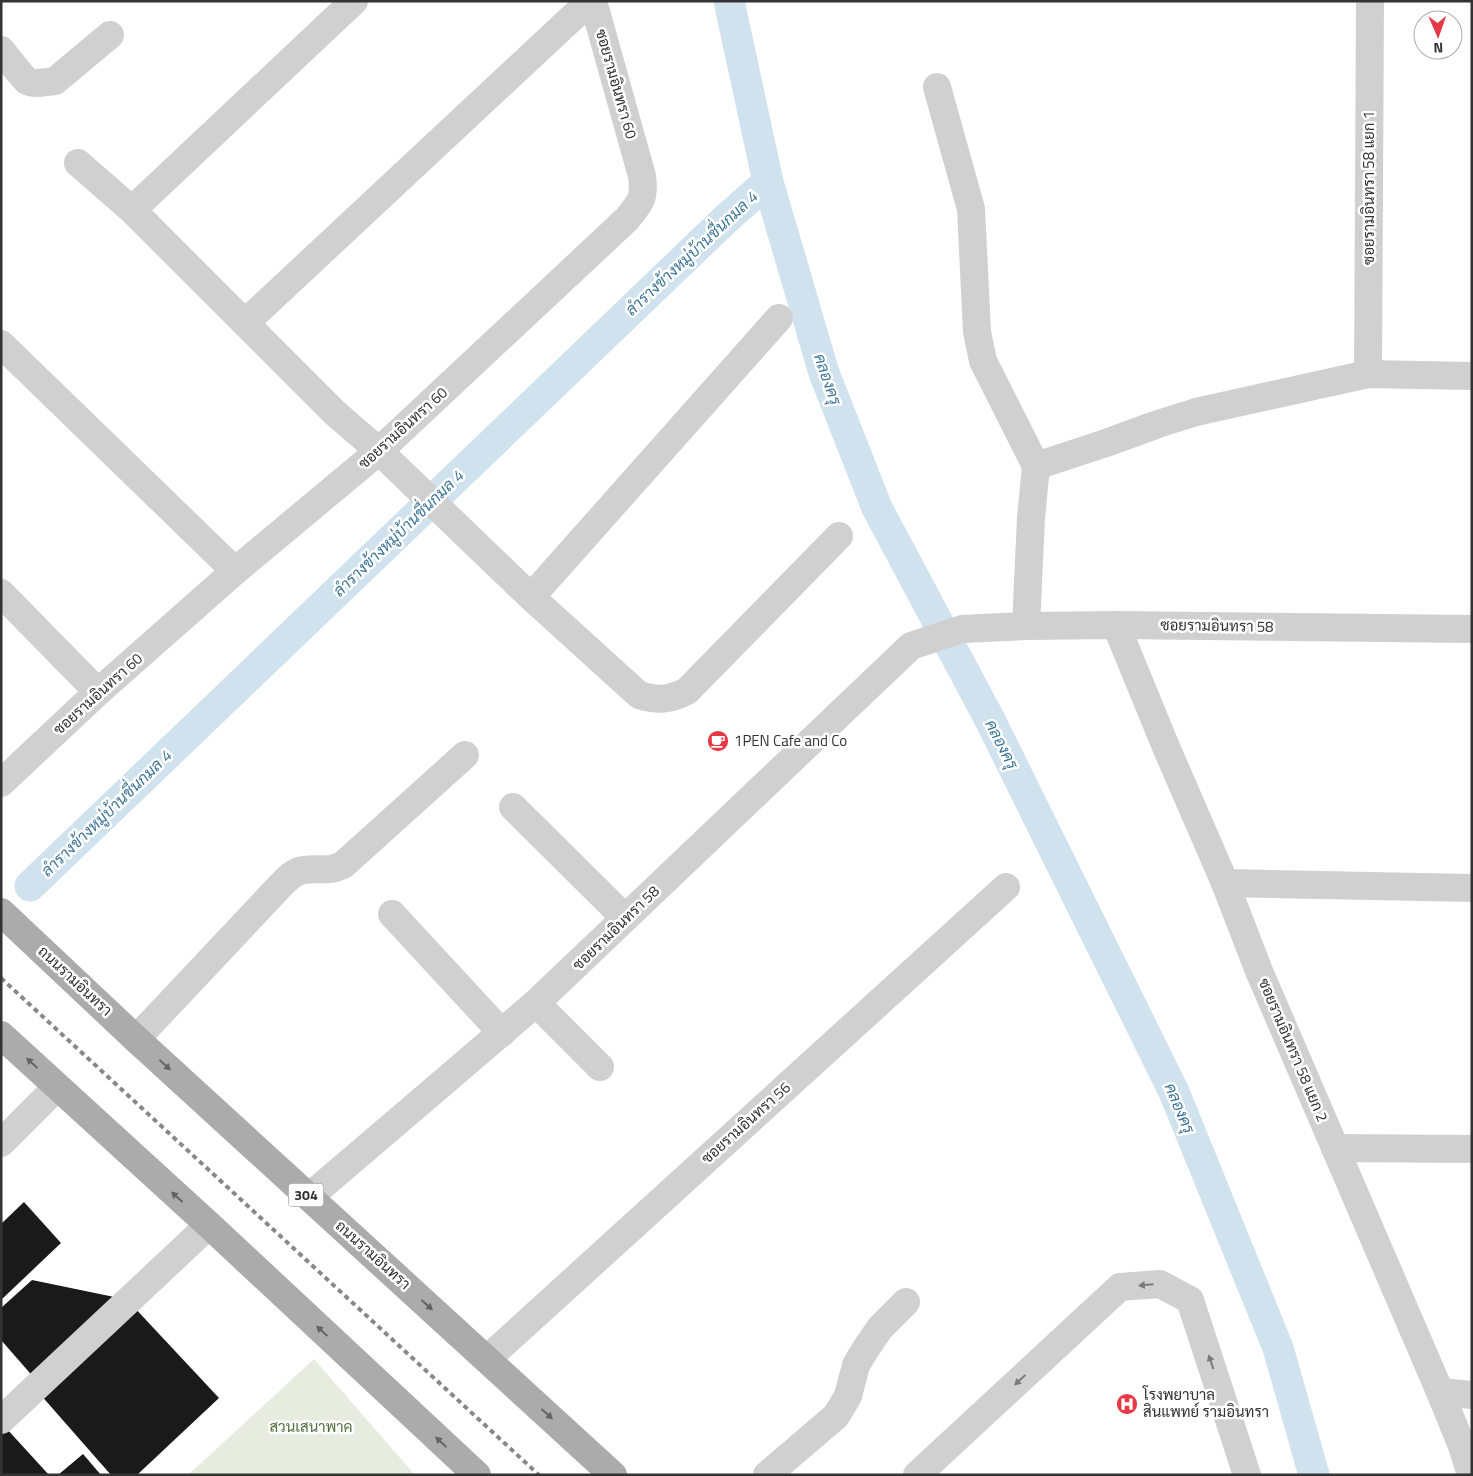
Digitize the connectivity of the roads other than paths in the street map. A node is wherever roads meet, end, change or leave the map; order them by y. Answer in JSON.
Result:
{"nodes":[{"id":1,"x":354,"y":1,"type":"edge"},
{"id":2,"x":591,"y":1,"type":"edge"},
{"id":3,"x":1370,"y":1,"type":"edge"},
{"id":4,"x":110,"y":35,"type":"dead end"},
{"id":5,"x":1,"y":50,"type":"edge"},
{"id":6,"x":937,"y":87,"type":"dead end"},
{"id":7,"x":78,"y":163,"type":"dead end"},
{"id":8,"x":132,"y":210,"type":"junction"},
{"id":9,"x":779,"y":318,"type":"dead end"},
{"id":10,"x":245,"y":324,"type":"junction"},
{"id":11,"x":1,"y":344,"type":"edge"},
{"id":12,"x":1368,"y":374,"type":"junction"},
{"id":13,"x":1472,"y":376,"type":"edge"},
{"id":14,"x":379,"y":451,"type":"junction"},
{"id":15,"x":1036,"y":466,"type":"junction"},
{"id":16,"x":839,"y":536,"type":"dead end"},
{"id":17,"x":235,"y":571,"type":"junction"},
{"id":18,"x":1,"y":593,"type":"edge"},
{"id":19,"x":531,"y":597,"type":"junction"},
{"id":20,"x":1116,"y":625,"type":"junction"},
{"id":21,"x":1026,"y":626,"type":"junction"},
{"id":22,"x":1472,"y":629,"type":"edge"},
{"id":23,"x":98,"y":692,"type":"junction"},
{"id":24,"x":465,"y":755,"type":"dead end"},
{"id":25,"x":1,"y":783,"type":"edge"},
{"id":26,"x":513,"y":807,"type":"dead end"},
{"id":27,"x":1225,"y":883,"type":"junction"},
{"id":28,"x":1006,"y":887,"type":"dead end"},
{"id":29,"x":1472,"y":888,"type":"edge"},
{"id":30,"x":1,"y":912,"type":"edge"},
{"id":31,"x":392,"y":914,"type":"dead end"},
{"id":32,"x":625,"y":918,"type":"junction"},
{"id":33,"x":536,"y":1003,"type":"junction"},
{"id":34,"x":502,"y":1033,"type":"junction"},
{"id":35,"x":1,"y":1035,"type":"edge"},
{"id":36,"x":136,"y":1039,"type":"junction"},
{"id":37,"x":600,"y":1067,"type":"dead end"},
{"id":38,"x":58,"y":1087,"type":"junction"},
{"id":39,"x":1,"y":1143,"type":"edge"},
{"id":40,"x":1335,"y":1148,"type":"junction"},
{"id":41,"x":1472,"y":1149,"type":"edge"},
{"id":42,"x":309,"y":1197,"type":"junction"},
{"id":43,"x":209,"y":1225,"type":"junction"},
{"id":44,"x":906,"y":1302,"type":"dead end"},
{"id":45,"x":487,"y":1359,"type":"junction"},
{"id":46,"x":1440,"y":1392,"type":"junction"},
{"id":47,"x":1472,"y":1395,"type":"edge"},
{"id":48,"x":1,"y":1420,"type":"edge"},
{"id":49,"x":1467,"y":1446,"type":"edge"},
{"id":50,"x":477,"y":1475,"type":"edge"},
{"id":51,"x":613,"y":1475,"type":"edge"},
{"id":52,"x":767,"y":1475,"type":"edge"},
{"id":53,"x":917,"y":1475,"type":"edge"},
{"id":54,"x":1247,"y":1475,"type":"edge"},
{"id":55,"x":1471,"y":1475,"type":"edge"}],
"edges":[{"from":1,"to":8,"type":"street"},
{"from":2,"to":10,"type":"street"},
{"from":2,"to":14,"type":"street","name":"ซอยรามอินทรา 60"},
{"from":3,"to":12,"type":"street","name":"ซอยรามอินทรา 58 แยก 1"},
{"from":4,"to":5,"type":"street"},
{"from":6,"to":15,"type":"street"},
{"from":7,"to":8,"type":"street"},
{"from":8,"to":10,"type":"street"},
{"from":9,"to":19,"type":"street"},
{"from":10,"to":14,"type":"street"},
{"from":11,"to":17,"type":"street"},
{"from":12,"to":13,"type":"street"},
{"from":12,"to":15,"type":"street"},
{"from":14,"to":17,"type":"street","name":"ซอยรามอินทรา 60"},
{"from":14,"to":19,"type":"street"},
{"from":15,"to":21,"type":"street"},
{"from":16,"to":19,"type":"street"},
{"from":17,"to":23,"type":"street","name":"ซอยรามอินทรา 60"},
{"from":18,"to":23,"type":"street"},
{"from":20,"to":21,"type":"street","name":"ซอยรามอินทรา 58"},
{"from":20,"to":22,"type":"street","name":"ซอยรามอินทรา 58"},
{"from":20,"to":27,"type":"street","name":"ซอยรามอินทรา 58 แยก 2"},
{"from":21,"to":32,"type":"street","name":"ซอยรามอินทรา 58"},
{"from":23,"to":25,"type":"street","name":"ซอยรามอินทรา 60"},
{"from":24,"to":36,"type":"street"},
{"from":26,"to":32,"type":"street"},
{"from":27,"to":29,"type":"street"},
{"from":27,"to":40,"type":"street","name":"ซอยรามอินทรา 58 แยก 2"},
{"from":28,"to":45,"type":"street","name":"ซอยรามอินทรา 56"},
{"from":30,"to":36,"type":"main road","name":"ถนนรามอินทรา","number":"304"},
{"from":31,"to":34,"type":"street"},
{"from":32,"to":33,"type":"street","name":"ซอยรามอินทรา 58"},
{"from":33,"to":34,"type":"street","name":"ซอยรามอินทรา 58"},
{"from":33,"to":37,"type":"street"},
{"from":34,"to":42,"type":"street","name":"ซอยรามอินทรา 58"},
{"from":38,"to":35,"type":"main road","one_way":true},
{"from":36,"to":42,"type":"main road","name":"ถนนรามอินทรา","number":"304","one_way":true},
{"from":38,"to":39,"type":"street"},
{"from":43,"to":38,"type":"main road","one_way":true},
{"from":40,"to":41,"type":"street"},
{"from":40,"to":46,"type":"street","name":"ซอยรามอินทรา 58 แยก 2"},
{"from":42,"to":45,"type":"main road","name":"ถนนรามอินทรา","number":"304","one_way":true},
{"from":43,"to":48,"type":"street"},
{"from":50,"to":43,"type":"main road","one_way":true},
{"from":44,"to":52,"type":"street"},
{"from":45,"to":51,"type":"main road","name":"ถนนรามอินทรา","number":"304","one_way":true},
{"from":46,"to":47,"type":"street"},
{"from":46,"to":49,"type":"street","name":"ซอยรามอินทรา 58 แยก 2"},
{"from":49,"to":55,"type":"street","name":"ซอยรามอินทรา 58 แยก 2"},
{"from":54,"to":53,"type":"street","one_way":true}]}
